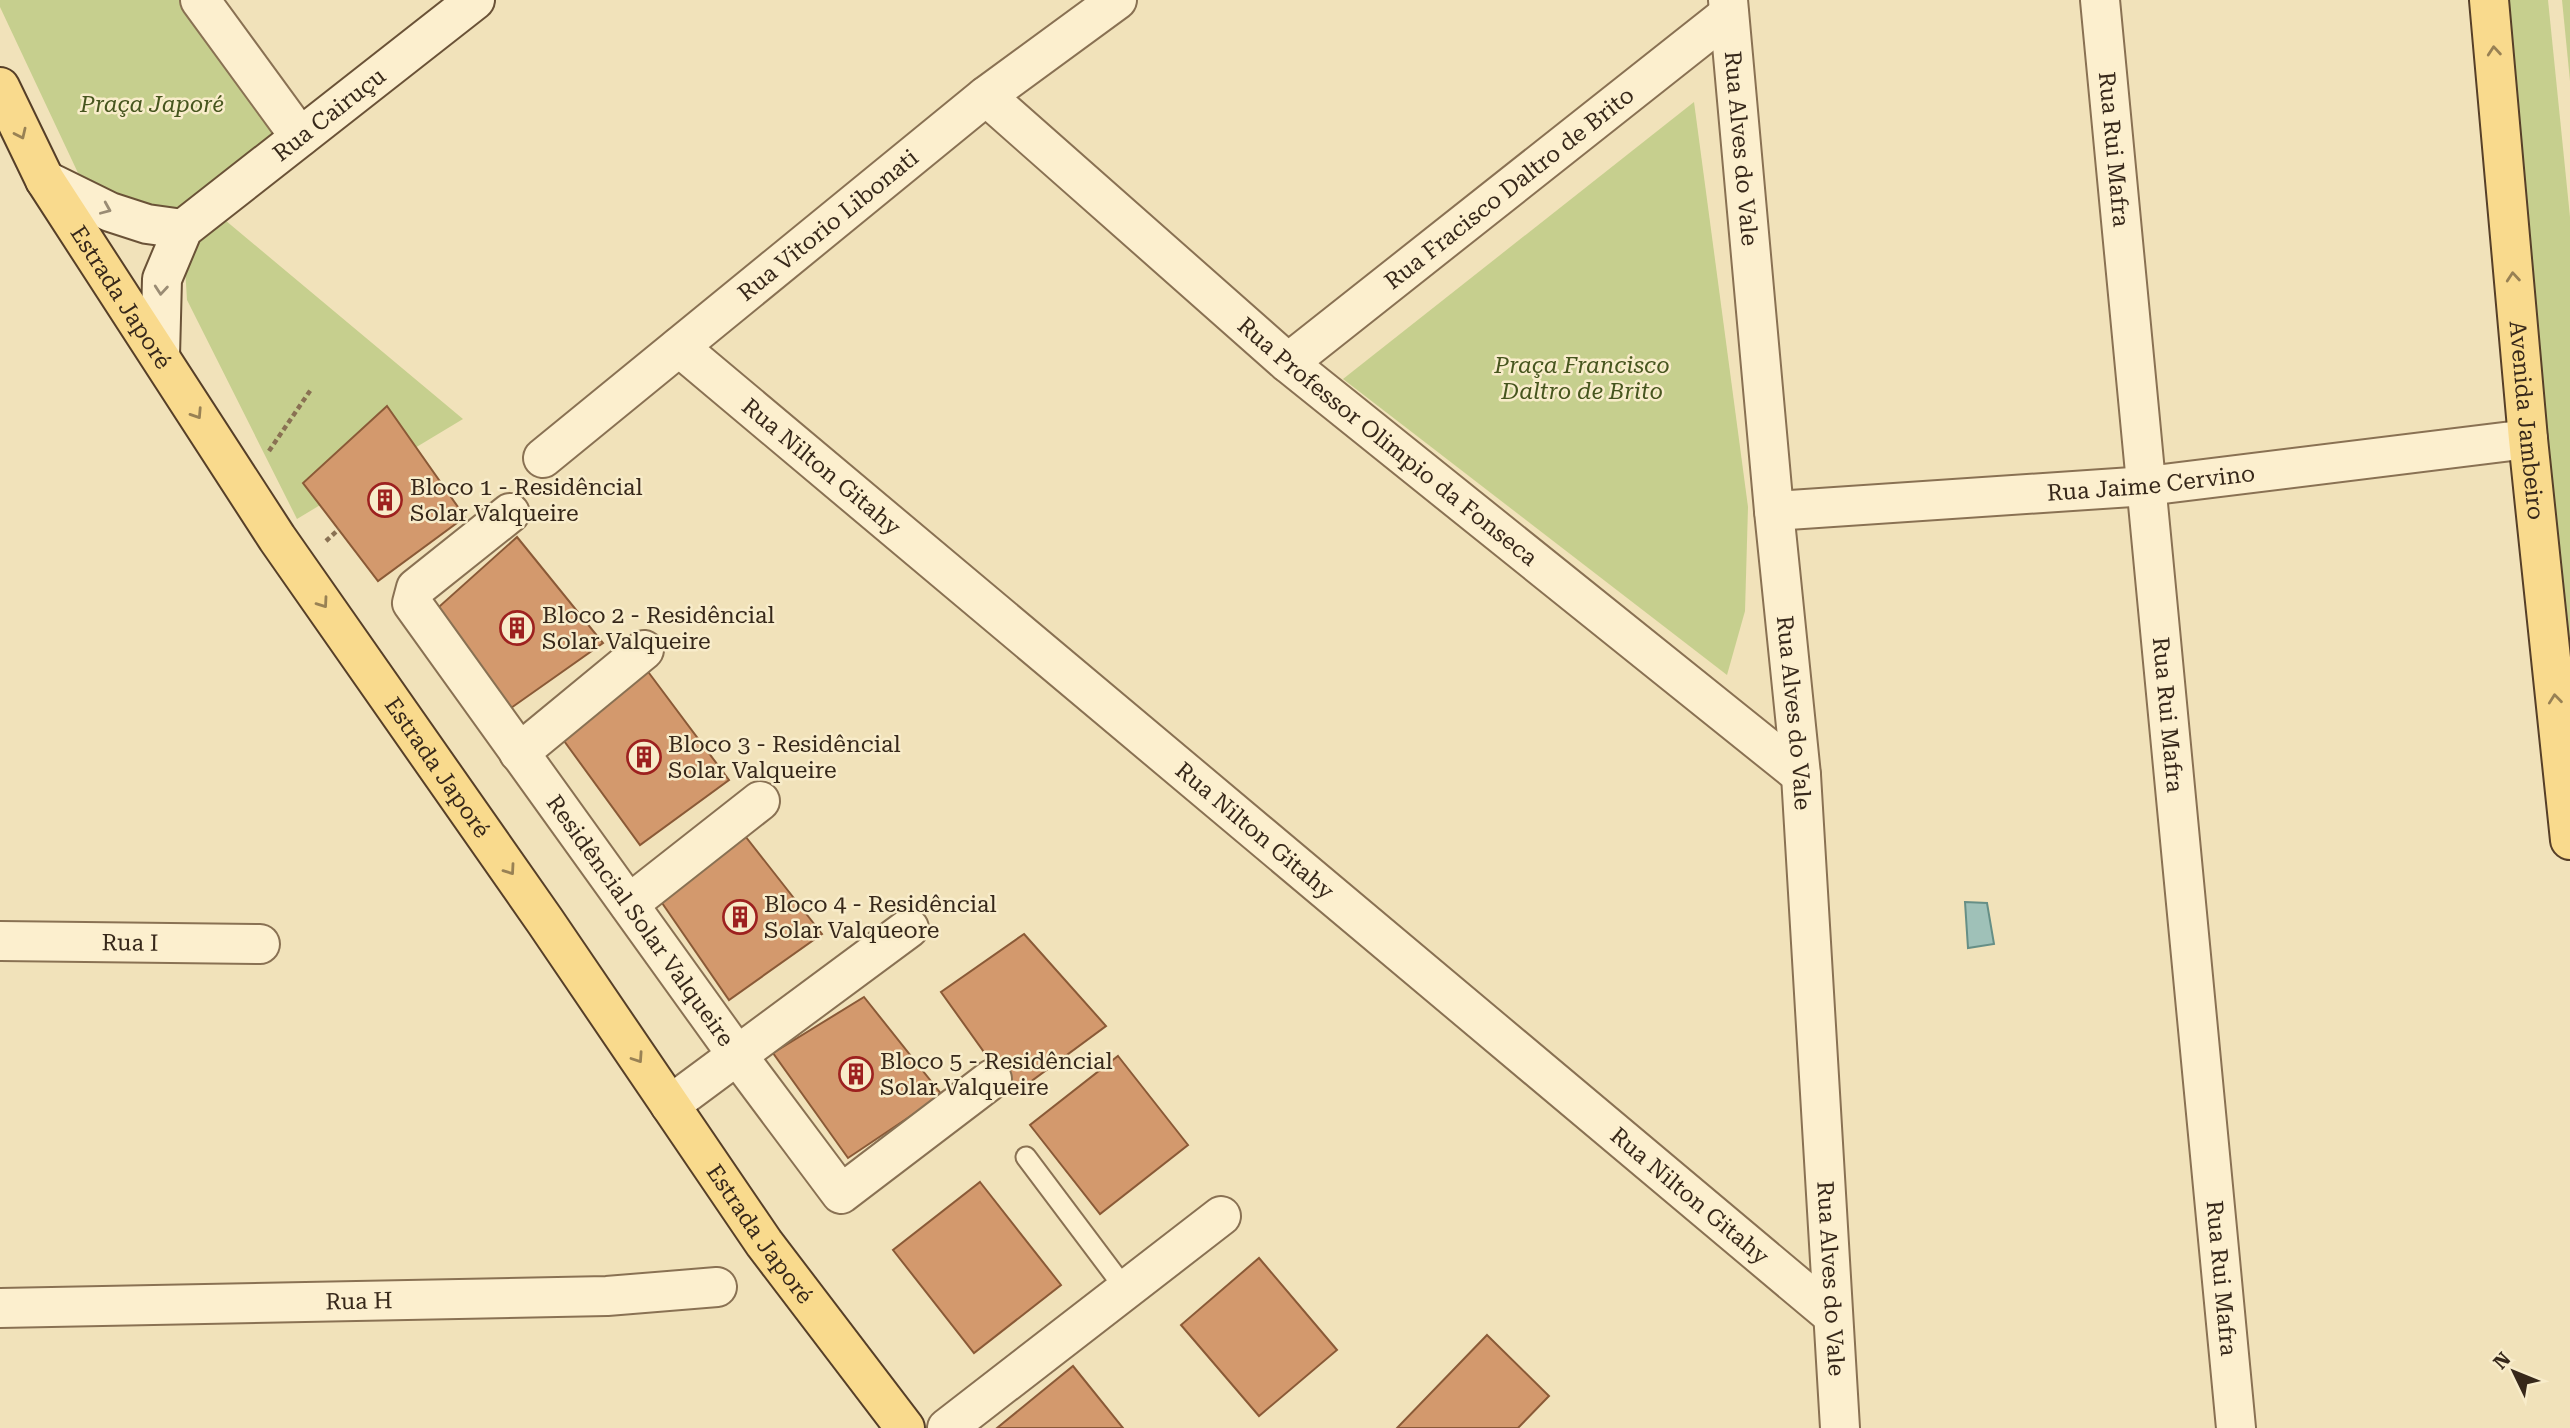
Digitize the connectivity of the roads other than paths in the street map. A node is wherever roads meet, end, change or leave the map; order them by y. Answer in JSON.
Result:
{"nodes":[{"id":1,"x":200,"y":0,"type":"edge"},
{"id":2,"x":475,"y":0,"type":"edge"},
{"id":3,"x":1117,"y":0,"type":"edge"},
{"id":4,"x":2100,"y":0,"type":"edge"},
{"id":5,"x":2489,"y":0,"type":"edge"},
{"id":6,"x":1729,"y":7,"type":"edge"},
{"id":7,"x":0,"y":87,"type":"edge"},
{"id":8,"x":986,"y":96,"type":"junction"},
{"id":9,"x":300,"y":137,"type":"junction"},
{"id":10,"x":45,"y":180,"type":"junction"},
{"id":11,"x":183,"y":229,"type":"junction"},
{"id":12,"x":679,"y":346,"type":"junction"},
{"id":13,"x":160,"y":356,"type":"junction"},
{"id":14,"x":1287,"y":363,"type":"junction"},
{"id":15,"x":2528,"y":439,"type":"junction"},
{"id":16,"x":543,"y":458,"type":"dead end"},
{"id":17,"x":2147,"y":486,"type":"junction"},
{"id":18,"x":1774,"y":511,"type":"junction"},
{"id":19,"x":510,"y":513,"type":"dead end"},
{"id":20,"x":644,"y":650,"type":"dead end"},
{"id":21,"x":519,"y":753,"type":"junction"},
{"id":22,"x":1801,"y":775,"type":"junction"},
{"id":23,"x":760,"y":801,"type":"dead end"},
{"id":24,"x":2570,"y":840,"type":"edge"},
{"id":25,"x":629,"y":904,"type":"junction"},
{"id":26,"x":909,"y":928,"type":"dead end"},
{"id":27,"x":0,"y":941,"type":"edge"},
{"id":28,"x":260,"y":944,"type":"dead end"},
{"id":29,"x":737,"y":1055,"type":"junction"},
{"id":30,"x":992,"y":1080,"type":"dead end"},
{"id":31,"x":670,"y":1105,"type":"junction"},
{"id":32,"x":1026,"y":1157,"type":"dead end"},
{"id":33,"x":1221,"y":1216,"type":"dead end"},
{"id":34,"x":717,"y":1287,"type":"dead end"},
{"id":35,"x":1126,"y":1290,"type":"junction"},
{"id":36,"x":0,"y":1308,"type":"edge"},
{"id":37,"x":1833,"y":1316,"type":"junction"},
{"id":38,"x":905,"y":1428,"type":"edge"},
{"id":39,"x":947,"y":1428,"type":"edge"},
{"id":40,"x":1840,"y":1428,"type":"edge"},
{"id":41,"x":2236,"y":1428,"type":"edge"}],
"edges":[{"from":1,"to":9,"type":"street"},
{"from":2,"to":9,"type":"street","name":"Rua Cairuçu"},
{"from":3,"to":8,"type":"street","name":"Rua Vitorio Libonati"},
{"from":4,"to":17,"type":"street","name":"Rua Rui Mafra"},
{"from":15,"to":5,"type":"main road","name":"Avenida Jambeiro","one_way":true},
{"from":6,"to":14,"type":"street","name":"Rua Fracisco Daltro de Brito"},
{"from":6,"to":18,"type":"street","name":"Rua Alves do Vale"},
{"from":7,"to":10,"type":"main road","name":"Estrada Japoré","one_way":true},
{"from":8,"to":12,"type":"street","name":"Rua Vitorio Libonati"},
{"from":8,"to":14,"type":"street","name":"Rua Professor Olimpio da Fonseca"},
{"from":9,"to":11,"type":"street","name":"Rua Cairuçu"},
{"from":10,"to":11,"type":"street","one_way":true},
{"from":10,"to":13,"type":"main road","name":"Estrada Japoré"},
{"from":11,"to":13,"type":"street","name":"Rua Cairuçu","one_way":true},
{"from":12,"to":16,"type":"street","name":"Rua Vitorio Libonati"},
{"from":12,"to":37,"type":"street","name":"Rua Nilton Gitahy"},
{"from":13,"to":31,"type":"main road","name":"Estrada Japoré","one_way":true},
{"from":14,"to":22,"type":"street","name":"Rua Professor Olimpio da Fonseca"},
{"from":15,"to":17,"type":"street","name":"Rua Jaime Cervino"},
{"from":24,"to":15,"type":"main road","name":"Avenida Jambeiro","one_way":true},
{"from":17,"to":18,"type":"street","name":"Rua Jaime Cervino"},
{"from":17,"to":41,"type":"street","name":"Rua Rui Mafra"},
{"from":18,"to":22,"type":"street","name":"Rua Alves do Vale"},
{"from":19,"to":21,"type":"street","name":"Residêncial Solar Valqueire"},
{"from":20,"to":21,"type":"street"},
{"from":21,"to":25,"type":"street","name":"Residêncial Solar Valqueire"},
{"from":22,"to":37,"type":"street","name":"Rua Alves do Vale"},
{"from":23,"to":25,"type":"street"},
{"from":25,"to":29,"type":"street","name":"Residêncial Solar Valqueire"},
{"from":26,"to":29,"type":"street"},
{"from":27,"to":28,"type":"street","name":"Rua I"},
{"from":29,"to":30,"type":"street","name":"Residêncial Solar Valqueire"},
{"from":29,"to":31,"type":"street"},
{"from":31,"to":38,"type":"main road","name":"Estrada Japoré"},
{"from":32,"to":35,"type":"lane"},
{"from":33,"to":35,"type":"street"},
{"from":34,"to":36,"type":"street","name":"Rua H"},
{"from":35,"to":39,"type":"street"},
{"from":37,"to":40,"type":"street","name":"Rua Alves do Vale"}]}
